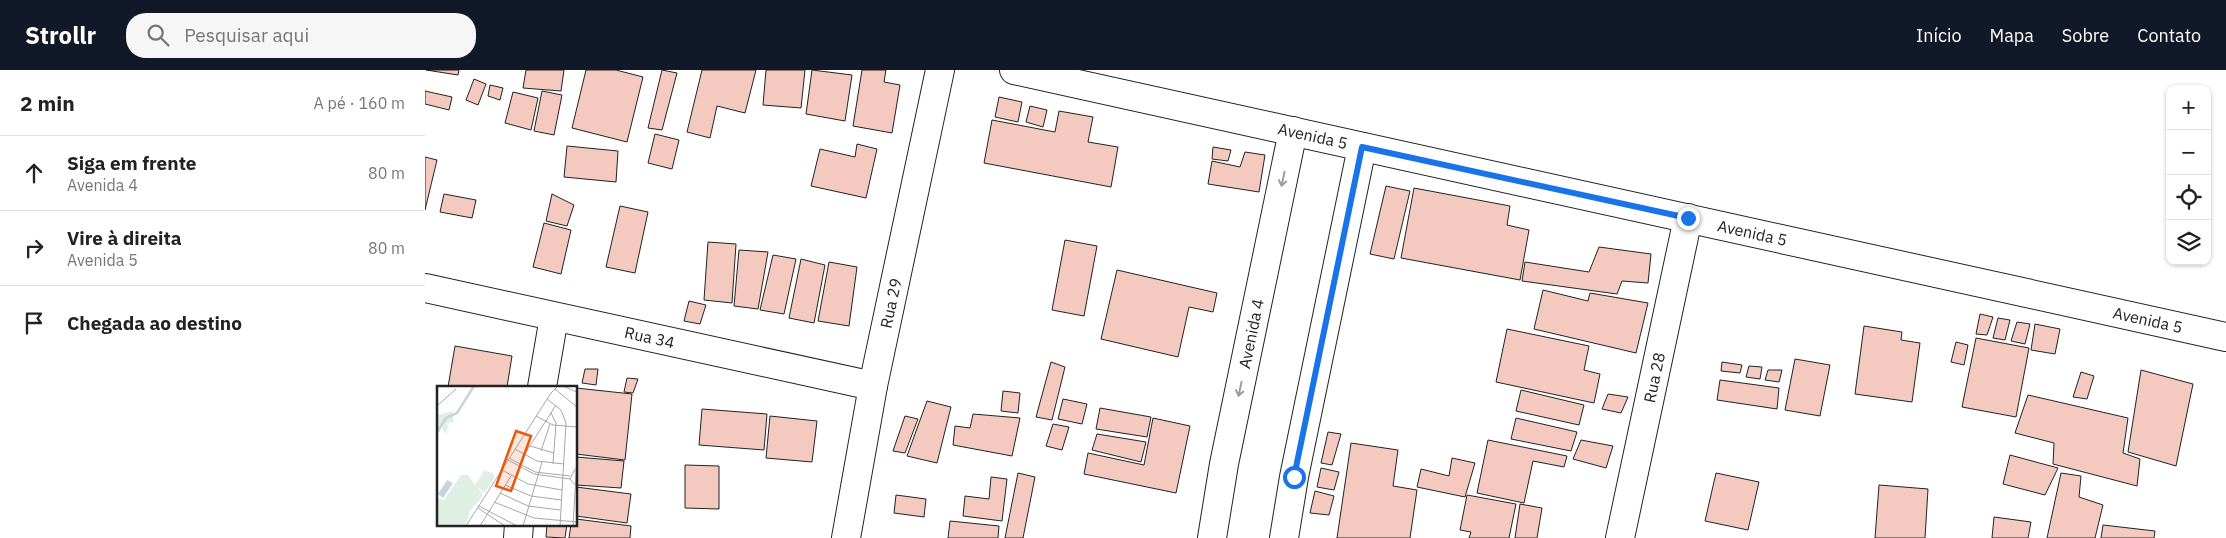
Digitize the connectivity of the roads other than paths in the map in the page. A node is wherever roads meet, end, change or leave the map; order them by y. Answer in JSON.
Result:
{"nodes":[{"id":1,"x":940,"y":70,"type":"edge"},
{"id":2,"x":1014,"y":70,"type":"edge"},
{"id":3,"x":1055,"y":75,"type":"edge"},
{"id":4,"x":1293,"y":131,"type":"junction"},
{"id":5,"x":1362,"y":147,"type":"junction"},
{"id":6,"x":1688,"y":218,"type":"junction"},
{"id":7,"x":425,"y":288,"type":"edge"},
{"id":8,"x":554,"y":317,"type":"junction"},
{"id":9,"x":2226,"y":337,"type":"edge"},
{"id":10,"x":542,"y":386,"type":"edge"},
{"id":11,"x":873,"y":386,"type":"junction"},
{"id":12,"x":846,"y":538,"type":"edge"},
{"id":13,"x":1212,"y":538,"type":"edge"},
{"id":14,"x":1284,"y":538,"type":"edge"},
{"id":15,"x":1620,"y":538,"type":"edge"}],
"edges":[{"from":1,"to":11,"type":"street","name":"Rua 29"},
{"from":2,"to":3,"type":"street","name":"Avenida 5"},
{"from":3,"to":4,"type":"street","name":"Avenida 5"},
{"from":4,"to":5,"type":"street","name":"Avenida 5"},
{"from":4,"to":13,"type":"street","name":"Avenida 4","one_way":true},
{"from":5,"to":6,"type":"street","name":"Avenida 5"},
{"from":5,"to":14,"type":"street"},
{"from":6,"to":9,"type":"street","name":"Avenida 5"},
{"from":6,"to":15,"type":"street","name":"Rua 28"},
{"from":7,"to":8,"type":"street","name":"Rua 34"},
{"from":8,"to":10,"type":"street"},
{"from":8,"to":11,"type":"street","name":"Rua 34"},
{"from":11,"to":12,"type":"street","name":"Rua 29"}]}
